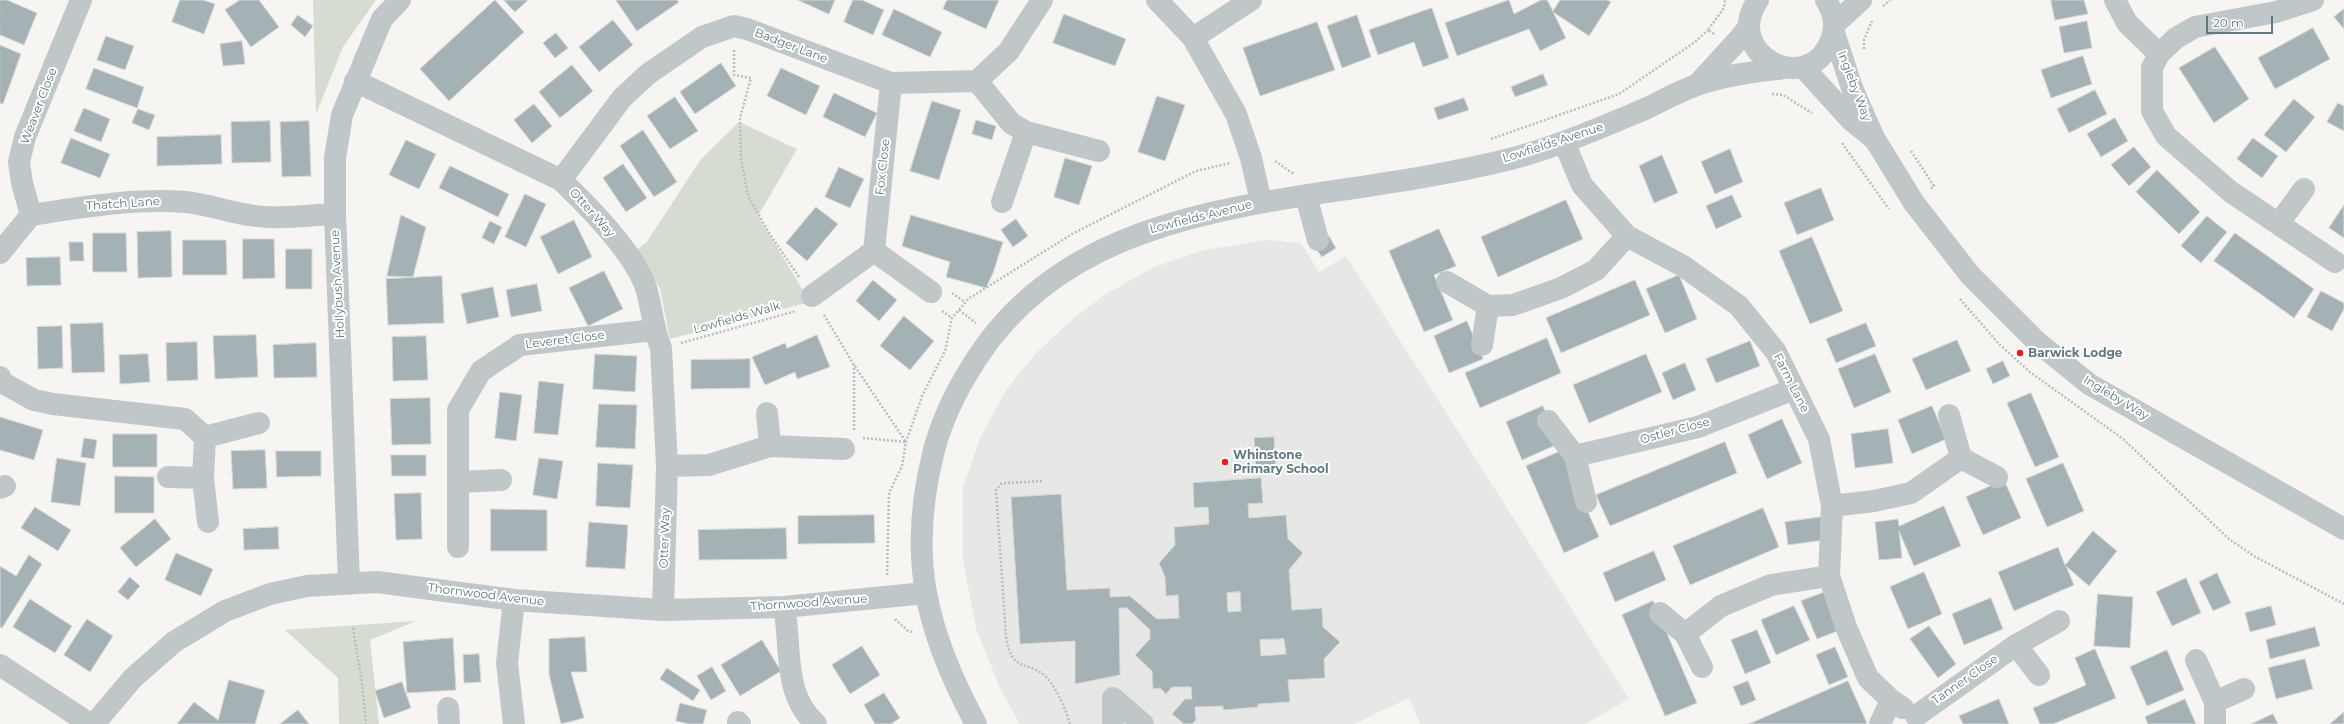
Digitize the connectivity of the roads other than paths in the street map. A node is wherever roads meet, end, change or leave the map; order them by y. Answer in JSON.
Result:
{"nodes":[{"id":1,"x":81,"y":0,"type":"edge"},
{"id":2,"x":400,"y":0,"type":"edge"},
{"id":3,"x":1042,"y":0,"type":"edge"},
{"id":4,"x":1157,"y":0,"type":"edge"},
{"id":5,"x":1251,"y":0,"type":"edge"},
{"id":6,"x":1826,"y":0,"type":"edge"},
{"id":7,"x":2115,"y":0,"type":"edge"},
{"id":8,"x":2313,"y":0,"type":"edge"},
{"id":9,"x":1872,"y":8,"type":"edge"},
{"id":10,"x":1752,"y":9,"type":"edge"},
{"id":11,"x":1834,"y":28,"type":"junction"},
{"id":12,"x":1193,"y":38,"type":"junction"},
{"id":13,"x":2159,"y":54,"type":"junction"},
{"id":14,"x":1793,"y":67,"type":"junction"},
{"id":15,"x":355,"y":81,"type":"junction"},
{"id":16,"x":977,"y":81,"type":"junction"},
{"id":17,"x":891,"y":83,"type":"junction"},
{"id":18,"x":1698,"y":84,"type":"junction"},
{"id":19,"x":1026,"y":132,"type":"junction"},
{"id":20,"x":1874,"y":138,"type":"junction"},
{"id":21,"x":1564,"y":142,"type":"junction"},
{"id":22,"x":1099,"y":151,"type":"dead end"},
{"id":23,"x":561,"y":180,"type":"junction"},
{"id":24,"x":1302,"y":186,"type":"junction"},
{"id":25,"x":2304,"y":189,"type":"dead end"},
{"id":26,"x":1002,"y":202,"type":"dead end"},
{"id":27,"x":1261,"y":202,"type":"junction"},
{"id":28,"x":334,"y":214,"type":"junction"},
{"id":29,"x":31,"y":215,"type":"junction"},
{"id":30,"x":2279,"y":223,"type":"junction"},
{"id":31,"x":1627,"y":236,"type":"junction"},
{"id":32,"x":1318,"y":240,"type":"dead end"},
{"id":33,"x":874,"y":251,"type":"junction"},
{"id":34,"x":0,"y":254,"type":"edge"},
{"id":35,"x":2336,"y":262,"type":"dead end"},
{"id":36,"x":1447,"y":282,"type":"dead end"},
{"id":37,"x":931,"y":292,"type":"dead end"},
{"id":38,"x":815,"y":300,"type":"road end"},
{"id":39,"x":1488,"y":306,"type":"junction"},
{"id":40,"x":658,"y":339,"type":"junction"},
{"id":41,"x":1482,"y":345,"type":"dead end"},
{"id":42,"x":0,"y":381,"type":"edge"},
{"id":43,"x":1794,"y":388,"type":"junction"},
{"id":44,"x":768,"y":413,"type":"dead end"},
{"id":45,"x":1949,"y":415,"type":"dead end"},
{"id":46,"x":1548,"y":421,"type":"dead end"},
{"id":47,"x":259,"y":423,"type":"dead end"},
{"id":48,"x":205,"y":437,"type":"junction"},
{"id":49,"x":853,"y":442,"type":"road end"},
{"id":50,"x":770,"y":446,"type":"junction"},
{"id":51,"x":1576,"y":456,"type":"junction"},
{"id":52,"x":1961,"y":458,"type":"junction"},
{"id":53,"x":668,"y":466,"type":"junction"},
{"id":54,"x":168,"y":477,"type":"dead end"},
{"id":55,"x":1997,"y":477,"type":"dead end"},
{"id":56,"x":203,"y":478,"type":"junction"},
{"id":57,"x":501,"y":480,"type":"dead end"},
{"id":58,"x":460,"y":482,"type":"junction"},
{"id":59,"x":1586,"y":502,"type":"dead end"},
{"id":60,"x":1832,"y":506,"type":"junction"},
{"id":61,"x":208,"y":522,"type":"dead end"},
{"id":62,"x":2344,"y":529,"type":"edge"},
{"id":63,"x":458,"y":547,"type":"dead end"},
{"id":64,"x":1829,"y":576,"type":"junction"},
{"id":65,"x":349,"y":582,"type":"junction"},
{"id":66,"x":925,"y":593,"type":"junction"},
{"id":67,"x":514,"y":600,"type":"junction"},
{"id":68,"x":784,"y":607,"type":"junction"},
{"id":69,"x":662,"y":610,"type":"junction"},
{"id":70,"x":1660,"y":613,"type":"dead end"},
{"id":71,"x":2059,"y":621,"type":"dead end"},
{"id":72,"x":1685,"y":634,"type":"junction"},
{"id":73,"x":2016,"y":645,"type":"junction"},
{"id":74,"x":2196,"y":660,"type":"dead end"},
{"id":75,"x":0,"y":665,"type":"edge"},
{"id":76,"x":1702,"y":667,"type":"dead end"},
{"id":77,"x":2039,"y":675,"type":"dead end"},
{"id":78,"x":2244,"y":689,"type":"dead end"},
{"id":79,"x":1890,"y":700,"type":"junction"},
{"id":80,"x":2215,"y":702,"type":"junction"},
{"id":81,"x":1919,"y":720,"type":"edge"},
{"id":82,"x":808,"y":722,"type":"edge"},
{"id":83,"x":90,"y":724,"type":"edge"},
{"id":84,"x":94,"y":724,"type":"edge"},
{"id":85,"x":514,"y":724,"type":"edge"},
{"id":86,"x":976,"y":724,"type":"edge"},
{"id":87,"x":1113,"y":724,"type":"edge"},
{"id":88,"x":1144,"y":724,"type":"edge"},
{"id":89,"x":1880,"y":724,"type":"edge"},
{"id":90,"x":2215,"y":724,"type":"edge"}],
"edges":[{"from":1,"to":29,"type":"street","name":"Weaver Close"},
{"from":2,"to":15,"type":"street","name":"Hollybush Avenue"},
{"from":3,"to":16,"type":"street"},
{"from":4,"to":12,"type":"street"},
{"from":5,"to":12,"type":"street"},
{"from":6,"to":11,"type":"street","name":"Ingleby Way"},
{"from":7,"to":13,"type":"street"},
{"from":8,"to":13,"type":"street"},
{"from":9,"to":11,"type":"street"},
{"from":10,"to":14,"type":"street"},
{"from":10,"to":18,"type":"street","name":"Lowfields Avenue"},
{"from":11,"to":14,"type":"street"},
{"from":11,"to":20,"type":"street","name":"Ingleby Way"},
{"from":12,"to":27,"type":"street"},
{"from":13,"to":30,"type":"street"},
{"from":14,"to":18,"type":"street","name":"Lowfields Avenue"},
{"from":14,"to":20,"type":"street","name":"Ingleby Way"},
{"from":15,"to":23,"type":"street","name":"Otter Way"},
{"from":15,"to":28,"type":"street","name":"Hollybush Avenue"},
{"from":16,"to":17,"type":"street","name":"Badger Lane"},
{"from":16,"to":19,"type":"street"},
{"from":17,"to":23,"type":"street","name":"Badger Lane"},
{"from":17,"to":33,"type":"street","name":"Fox Close"},
{"from":18,"to":21,"type":"street","name":"Lowfields Avenue"},
{"from":19,"to":22,"type":"street"},
{"from":19,"to":26,"type":"street"},
{"from":20,"to":62,"type":"street","name":"Ingleby Way"},
{"from":21,"to":24,"type":"street","name":"Lowfields Avenue"},
{"from":21,"to":31,"type":"street","name":"Farm Lane"},
{"from":23,"to":40,"type":"street","name":"Otter Way"},
{"from":24,"to":27,"type":"street","name":"Lowfields Avenue"},
{"from":24,"to":32,"type":"street"},
{"from":25,"to":30,"type":"street"},
{"from":27,"to":66,"type":"street","name":"Lowfields Avenue"},
{"from":28,"to":29,"type":"street","name":"Thatch Lane"},
{"from":28,"to":65,"type":"street","name":"Hollybush Avenue"},
{"from":29,"to":34,"type":"street"},
{"from":30,"to":35,"type":"street"},
{"from":31,"to":39,"type":"street"},
{"from":31,"to":43,"type":"street","name":"Farm Lane"},
{"from":33,"to":37,"type":"street"},
{"from":33,"to":38,"type":"street"},
{"from":36,"to":39,"type":"street"},
{"from":39,"to":41,"type":"street"},
{"from":40,"to":53,"type":"street","name":"Otter Way"},
{"from":40,"to":58,"type":"street","name":"Leveret Close"},
{"from":42,"to":48,"type":"street"},
{"from":43,"to":51,"type":"street","name":"Ostler Close"},
{"from":43,"to":60,"type":"street","name":"Farm Lane"},
{"from":44,"to":50,"type":"street"},
{"from":45,"to":52,"type":"street"},
{"from":46,"to":51,"type":"street"},
{"from":47,"to":48,"type":"street"},
{"from":48,"to":56,"type":"street"},
{"from":49,"to":50,"type":"street"},
{"from":50,"to":53,"type":"street"},
{"from":51,"to":59,"type":"street"},
{"from":52,"to":55,"type":"street"},
{"from":52,"to":60,"type":"street"},
{"from":53,"to":69,"type":"street","name":"Otter Way"},
{"from":54,"to":56,"type":"street"},
{"from":56,"to":61,"type":"street"},
{"from":57,"to":58,"type":"street"},
{"from":58,"to":63,"type":"street","name":"Leveret Close"},
{"from":60,"to":64,"type":"street","name":"Farm Lane"},
{"from":64,"to":72,"type":"street"},
{"from":64,"to":79,"type":"street","name":"Farm Lane"},
{"from":65,"to":67,"type":"street","name":"Thornwood Avenue"},
{"from":65,"to":84,"type":"street","name":"Thornwood Avenue"},
{"from":66,"to":68,"type":"street","name":"Thornwood Avenue"},
{"from":66,"to":86,"type":"street","name":"Lowfields Avenue"},
{"from":67,"to":69,"type":"street","name":"Thornwood Avenue"},
{"from":67,"to":85,"type":"street"},
{"from":68,"to":69,"type":"street","name":"Thornwood Avenue"},
{"from":68,"to":82,"type":"street"},
{"from":70,"to":72,"type":"street"},
{"from":71,"to":73,"type":"street","name":"Tanner Close"},
{"from":72,"to":76,"type":"street"},
{"from":73,"to":77,"type":"street"},
{"from":73,"to":81,"type":"street","name":"Tanner Close"},
{"from":74,"to":80,"type":"street"},
{"from":75,"to":83,"type":"street"},
{"from":78,"to":80,"type":"street"},
{"from":79,"to":81,"type":"street","name":"Farm Lane"},
{"from":79,"to":89,"type":"street"},
{"from":80,"to":90,"type":"street"},
{"from":87,"to":88,"type":"street"}]}
